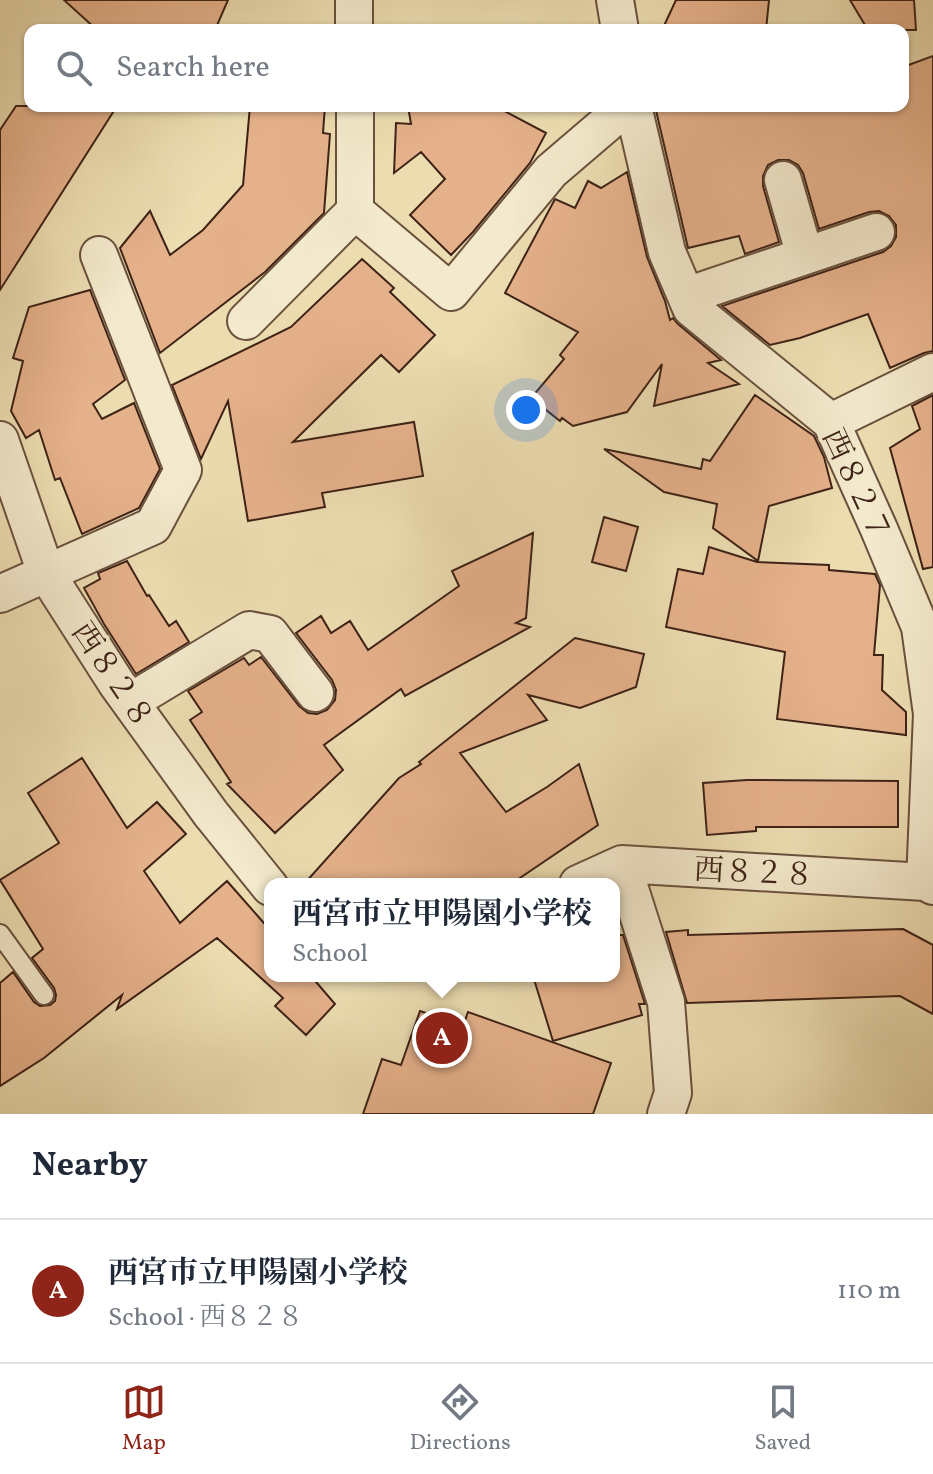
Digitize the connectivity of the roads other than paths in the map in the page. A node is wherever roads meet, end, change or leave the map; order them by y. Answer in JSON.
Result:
{"nodes":[{"id":1,"x":354,"y":0,"type":"edge"},
{"id":2,"x":615,"y":0,"type":"edge"},
{"id":3,"x":354,"y":24,"type":"edge"},
{"id":4,"x":619,"y":24,"type":"edge"},
{"id":5,"x":355,"y":112,"type":"edge"},
{"id":6,"x":623,"y":112,"type":"edge"},
{"id":7,"x":632,"y":112,"type":"edge"},
{"id":8,"x":783,"y":180,"type":"dead end"},
{"id":9,"x":355,"y":211,"type":"junction"},
{"id":10,"x":876,"y":232,"type":"dead end"},
{"id":11,"x":99,"y":255,"type":"dead end"},
{"id":12,"x":805,"y":256,"type":"junction"},
{"id":13,"x":686,"y":296,"type":"junction"},
{"id":14,"x":246,"y":321,"type":"dead end"},
{"id":15,"x":933,"y":372,"type":"edge"},
{"id":16,"x":831,"y":422,"type":"junction"},
{"id":17,"x":0,"y":440,"type":"edge"},
{"id":18,"x":46,"y":573,"type":"junction"},
{"id":19,"x":0,"y":594,"type":"edge"},
{"id":20,"x":315,"y":693,"type":"dead end"},
{"id":21,"x":130,"y":702,"type":"junction"},
{"id":22,"x":622,"y":864,"type":"junction"},
{"id":23,"x":591,"y":878,"type":"edge"},
{"id":24,"x":264,"y":880,"type":"edge"},
{"id":25,"x":929,"y":884,"type":"edge"},
{"id":26,"x":0,"y":934,"type":"edge"},
{"id":27,"x":44,"y":995,"type":"dead end"},
{"id":28,"x":666,"y":1114,"type":"edge"}],
"edges":[{"from":1,"to":3,"type":"street"},
{"from":2,"to":4,"type":"street"},
{"from":5,"to":9,"type":"street"},
{"from":6,"to":9,"type":"street"},
{"from":7,"to":13,"type":"street","name":"西８２７"},
{"from":8,"to":12,"type":"street"},
{"from":9,"to":14,"type":"street"},
{"from":10,"to":12,"type":"street"},
{"from":11,"to":18,"type":"street"},
{"from":12,"to":13,"type":"street"},
{"from":13,"to":16,"type":"street","name":"西８２７"},
{"from":15,"to":16,"type":"street"},
{"from":16,"to":25,"type":"street","name":"西８２７"},
{"from":17,"to":18,"type":"street","name":"西８２８"},
{"from":18,"to":19,"type":"street"},
{"from":18,"to":21,"type":"street","name":"西８２８"},
{"from":20,"to":21,"type":"street"},
{"from":21,"to":24,"type":"street","name":"西８２８"},
{"from":22,"to":23,"type":"street","name":"西８２８"},
{"from":22,"to":25,"type":"street","name":"西８２８"},
{"from":22,"to":28,"type":"street"},
{"from":26,"to":27,"type":"lane"}]}
